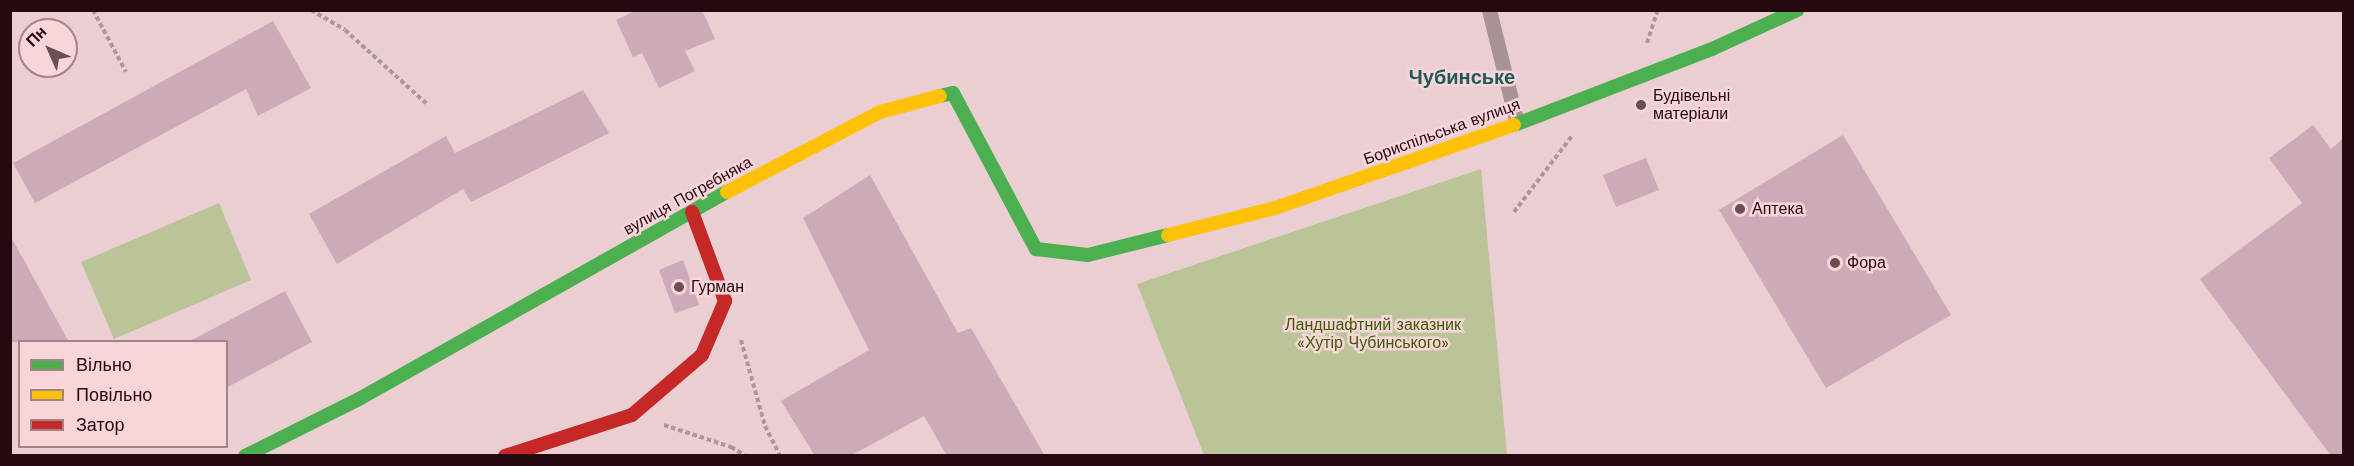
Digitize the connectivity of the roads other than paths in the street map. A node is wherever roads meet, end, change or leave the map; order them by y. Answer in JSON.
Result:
{"nodes":[{"id":1,"x":1489,"y":10,"type":"edge"},
{"id":2,"x":1797,"y":10,"type":"edge"},
{"id":3,"x":1517,"y":123,"type":"junction"},
{"id":4,"x":692,"y":212,"type":"junction"},
{"id":5,"x":1088,"y":255,"type":"joint"},
{"id":6,"x":245,"y":456,"type":"edge"},
{"id":7,"x":505,"y":456,"type":"edge"}],
"edges":[{"from":1,"to":3,"type":"lane"},
{"from":2,"to":3,"type":"street","name":"Бориспільська вулиця"},
{"from":3,"to":5,"type":"street","name":"Бориспільська вулиця"},
{"from":4,"to":5,"type":"street","name":"вулиця Погребняка"},
{"from":4,"to":6,"type":"street","name":"вулиця Погребняка"},
{"from":4,"to":7,"type":"street"}]}
